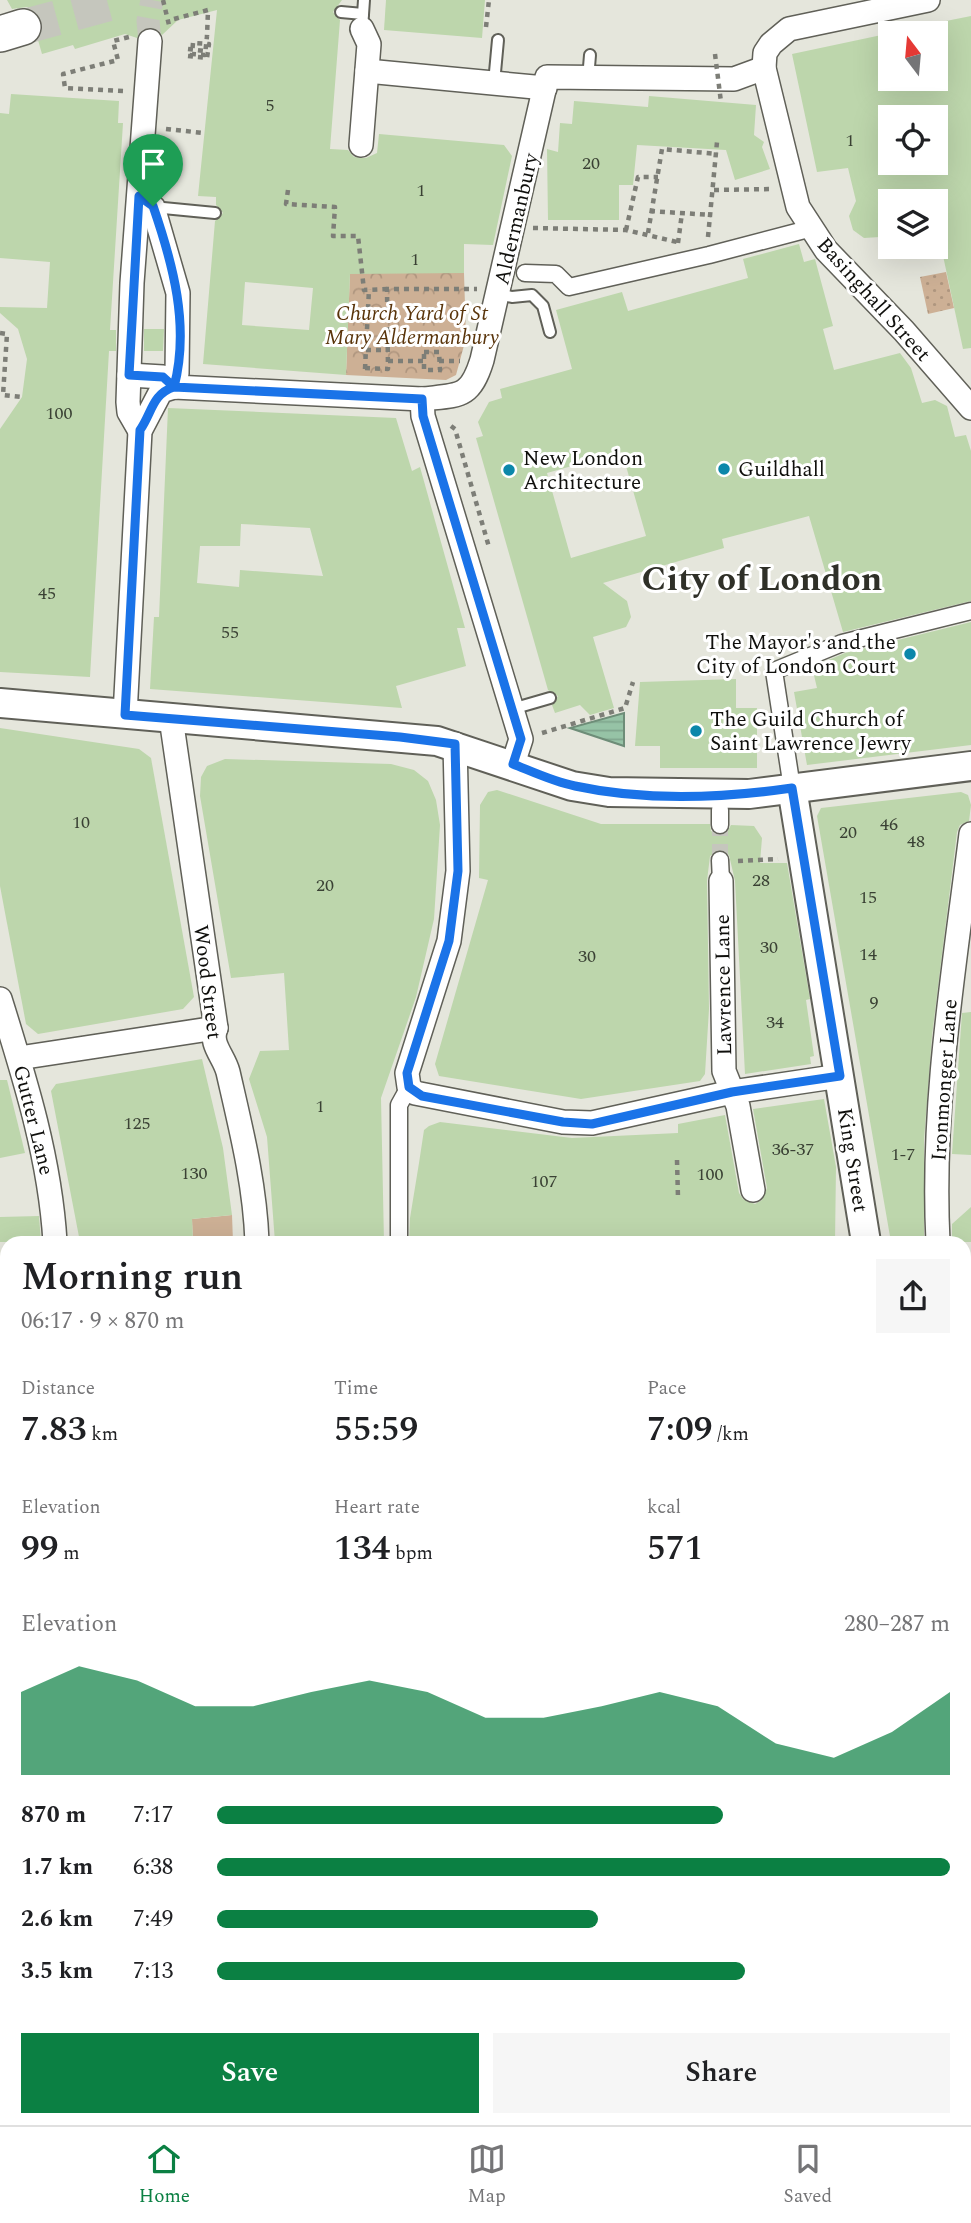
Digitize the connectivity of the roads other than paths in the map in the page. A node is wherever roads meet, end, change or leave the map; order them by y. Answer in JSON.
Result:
{"nodes":[{"id":1,"x":364,"y":0,"type":"edge"},
{"id":2,"x":929,"y":0,"type":"edge"},
{"id":3,"x":341,"y":12,"type":"dead end"},
{"id":4,"x":363,"y":21,"type":"junction"},
{"id":5,"x":141,"y":38,"type":"tunnel mouth"},
{"id":6,"x":498,"y":40,"type":"dead end"},
{"id":7,"x":590,"y":55,"type":"dead end"},
{"id":8,"x":764,"y":68,"type":"junction"},
{"id":9,"x":367,"y":71,"type":"junction"},
{"id":10,"x":588,"y":79,"type":"junction"},
{"id":11,"x":494,"y":83,"type":"junction"},
{"id":12,"x":546,"y":83,"type":"junction"},
{"id":13,"x":361,"y":148,"type":"dead end"},
{"id":14,"x":146,"y":201,"type":"junction"},
{"id":15,"x":215,"y":213,"type":"dead end"},
{"id":16,"x":812,"y":228,"type":"junction"},
{"id":17,"x":525,"y":273,"type":"dead end"},
{"id":18,"x":174,"y":276,"type":"junction"},
{"id":19,"x":132,"y":283,"type":"junction"},
{"id":20,"x":499,"y":294,"type":"junction"},
{"id":21,"x":550,"y":332,"type":"dead end"},
{"id":22,"x":129,"y":375,"type":"junction"},
{"id":23,"x":174,"y":387,"type":"junction"},
{"id":24,"x":422,"y":399,"type":"junction"},
{"id":25,"x":971,"y":408,"type":"edge"},
{"id":26,"x":140,"y":430,"type":"junction"},
{"id":27,"x":971,"y":611,"type":"edge"},
{"id":28,"x":550,"y":698,"type":"dead end"},
{"id":29,"x":0,"y":703,"type":"edge"},
{"id":30,"x":512,"y":709,"type":"junction"},
{"id":31,"x":125,"y":715,"type":"junction"},
{"id":32,"x":171,"y":718,"type":"junction"},
{"id":33,"x":455,"y":744,"type":"junction"},
{"id":34,"x":517,"y":752,"type":"junction"},
{"id":35,"x":971,"y":766,"type":"edge"},
{"id":36,"x":792,"y":788,"type":"junction"},
{"id":37,"x":971,"y":834,"type":"edge"},
{"id":38,"x":720,"y":869,"type":"tunnel mouth"},
{"id":39,"x":1,"y":1009,"type":"edge"},
{"id":40,"x":216,"y":1028,"type":"junction"},
{"id":41,"x":19,"y":1058,"type":"junction"},
{"id":42,"x":840,"y":1076,"type":"junction"},
{"id":43,"x":409,"y":1087,"type":"junction"},
{"id":44,"x":732,"y":1092,"type":"junction"},
{"id":45,"x":753,"y":1191,"type":"dead end"},
{"id":46,"x":55,"y":1236,"type":"edge"},
{"id":47,"x":257,"y":1236,"type":"edge"},
{"id":48,"x":398,"y":1236,"type":"edge"},
{"id":49,"x":865,"y":1236,"type":"edge"},
{"id":50,"x":938,"y":1236,"type":"edge"}],
"edges":[{"from":1,"to":4,"type":"lane"},
{"from":2,"to":8,"type":"street"},
{"from":3,"to":4,"type":"lane"},
{"from":4,"to":9,"type":"street"},
{"from":5,"to":14,"type":"street"},
{"from":6,"to":11,"type":"lane"},
{"from":7,"to":10,"type":"lane"},
{"from":8,"to":10,"type":"street"},
{"from":8,"to":16,"type":"street","name":"Basinghall Street"},
{"from":9,"to":11,"type":"street"},
{"from":9,"to":13,"type":"street"},
{"from":10,"to":12,"type":"street"},
{"from":11,"to":12,"type":"street"},
{"from":12,"to":20,"type":"street","name":"Aldermanbury"},
{"from":14,"to":15,"type":"lane"},
{"from":14,"to":18,"type":"street"},
{"from":14,"to":19,"type":"street"},
{"from":16,"to":17,"type":"street"},
{"from":16,"to":25,"type":"street","name":"Basinghall Street"},
{"from":18,"to":19,"type":"street"},
{"from":18,"to":23,"type":"street"},
{"from":19,"to":22,"type":"street"},
{"from":20,"to":21,"type":"lane"},
{"from":20,"to":24,"type":"street","name":"Aldermanbury"},
{"from":22,"to":23,"type":"street"},
{"from":22,"to":26,"type":"street"},
{"from":23,"to":24,"type":"street"},
{"from":23,"to":26,"type":"street"},
{"from":24,"to":30,"type":"street"},
{"from":26,"to":31,"type":"street"},
{"from":27,"to":36,"type":"street"},
{"from":28,"to":30,"type":"lane"},
{"from":29,"to":31,"type":"street"},
{"from":30,"to":34,"type":"street"},
{"from":31,"to":32,"type":"street"},
{"from":32,"to":33,"type":"street"},
{"from":32,"to":40,"type":"street","name":"Wood Street"},
{"from":33,"to":34,"type":"street"},
{"from":33,"to":43,"type":"street"},
{"from":34,"to":36,"type":"street"},
{"from":35,"to":36,"type":"street"},
{"from":36,"to":42,"type":"street","name":"King Street"},
{"from":37,"to":50,"type":"street","name":"Ironmonger Lane"},
{"from":38,"to":44,"type":"street","name":"Lawrence Lane"},
{"from":39,"to":41,"type":"street","name":"Gutter Lane"},
{"from":40,"to":41,"type":"street"},
{"from":40,"to":47,"type":"street","name":"Wood Street"},
{"from":41,"to":46,"type":"street","name":"Gutter Lane"},
{"from":42,"to":44,"type":"street"},
{"from":42,"to":49,"type":"street","name":"King Street"},
{"from":43,"to":44,"type":"street"},
{"from":43,"to":48,"type":"street"},
{"from":44,"to":45,"type":"street","name":"Lawrence Lane"}]}
